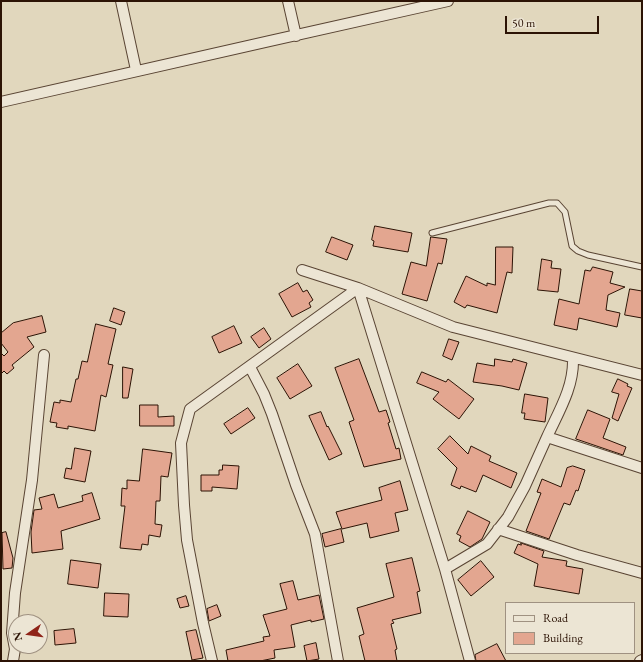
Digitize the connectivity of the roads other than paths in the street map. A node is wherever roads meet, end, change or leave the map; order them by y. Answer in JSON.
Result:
{"nodes":[{"id":1,"x":121,"y":1,"type":"edge"},
{"id":2,"x":288,"y":1,"type":"edge"},
{"id":3,"x":448,"y":1,"type":"edge"},
{"id":4,"x":296,"y":36,"type":"junction"},
{"id":5,"x":136,"y":70,"type":"junction"},
{"id":6,"x":1,"y":102,"type":"edge"},
{"id":7,"x":432,"y":233,"type":"dead end"},
{"id":8,"x":642,"y":267,"type":"edge"},
{"id":9,"x":302,"y":270,"type":"dead end"},
{"id":10,"x":358,"y":288,"type":"junction"},
{"id":11,"x":44,"y":355,"type":"dead end"},
{"id":12,"x":573,"y":358,"type":"junction"},
{"id":13,"x":250,"y":367,"type":"junction"},
{"id":14,"x":642,"y":375,"type":"edge"},
{"id":15,"x":547,"y":437,"type":"junction"},
{"id":16,"x":642,"y":468,"type":"edge"},
{"id":17,"x":498,"y":529,"type":"junction"},
{"id":18,"x":445,"y":569,"type":"junction"},
{"id":19,"x":642,"y":573,"type":"edge"},
{"id":20,"x":13,"y":661,"type":"edge"},
{"id":21,"x":212,"y":661,"type":"edge"},
{"id":22,"x":338,"y":661,"type":"edge"},
{"id":23,"x":470,"y":661,"type":"edge"}],
"edges":[{"from":1,"to":5,"type":"street"},
{"from":2,"to":4,"type":"street"},
{"from":3,"to":4,"type":"street"},
{"from":4,"to":5,"type":"street"},
{"from":5,"to":6,"type":"street"},
{"from":7,"to":8,"type":"lane"},
{"from":9,"to":10,"type":"street"},
{"from":10,"to":12,"type":"street"},
{"from":10,"to":13,"type":"street"},
{"from":10,"to":18,"type":"street"},
{"from":11,"to":20,"type":"street"},
{"from":12,"to":14,"type":"street"},
{"from":12,"to":15,"type":"street"},
{"from":13,"to":21,"type":"street"},
{"from":13,"to":22,"type":"street"},
{"from":15,"to":16,"type":"street"},
{"from":15,"to":17,"type":"street"},
{"from":17,"to":18,"type":"street"},
{"from":17,"to":19,"type":"street"},
{"from":18,"to":23,"type":"street"}]}
